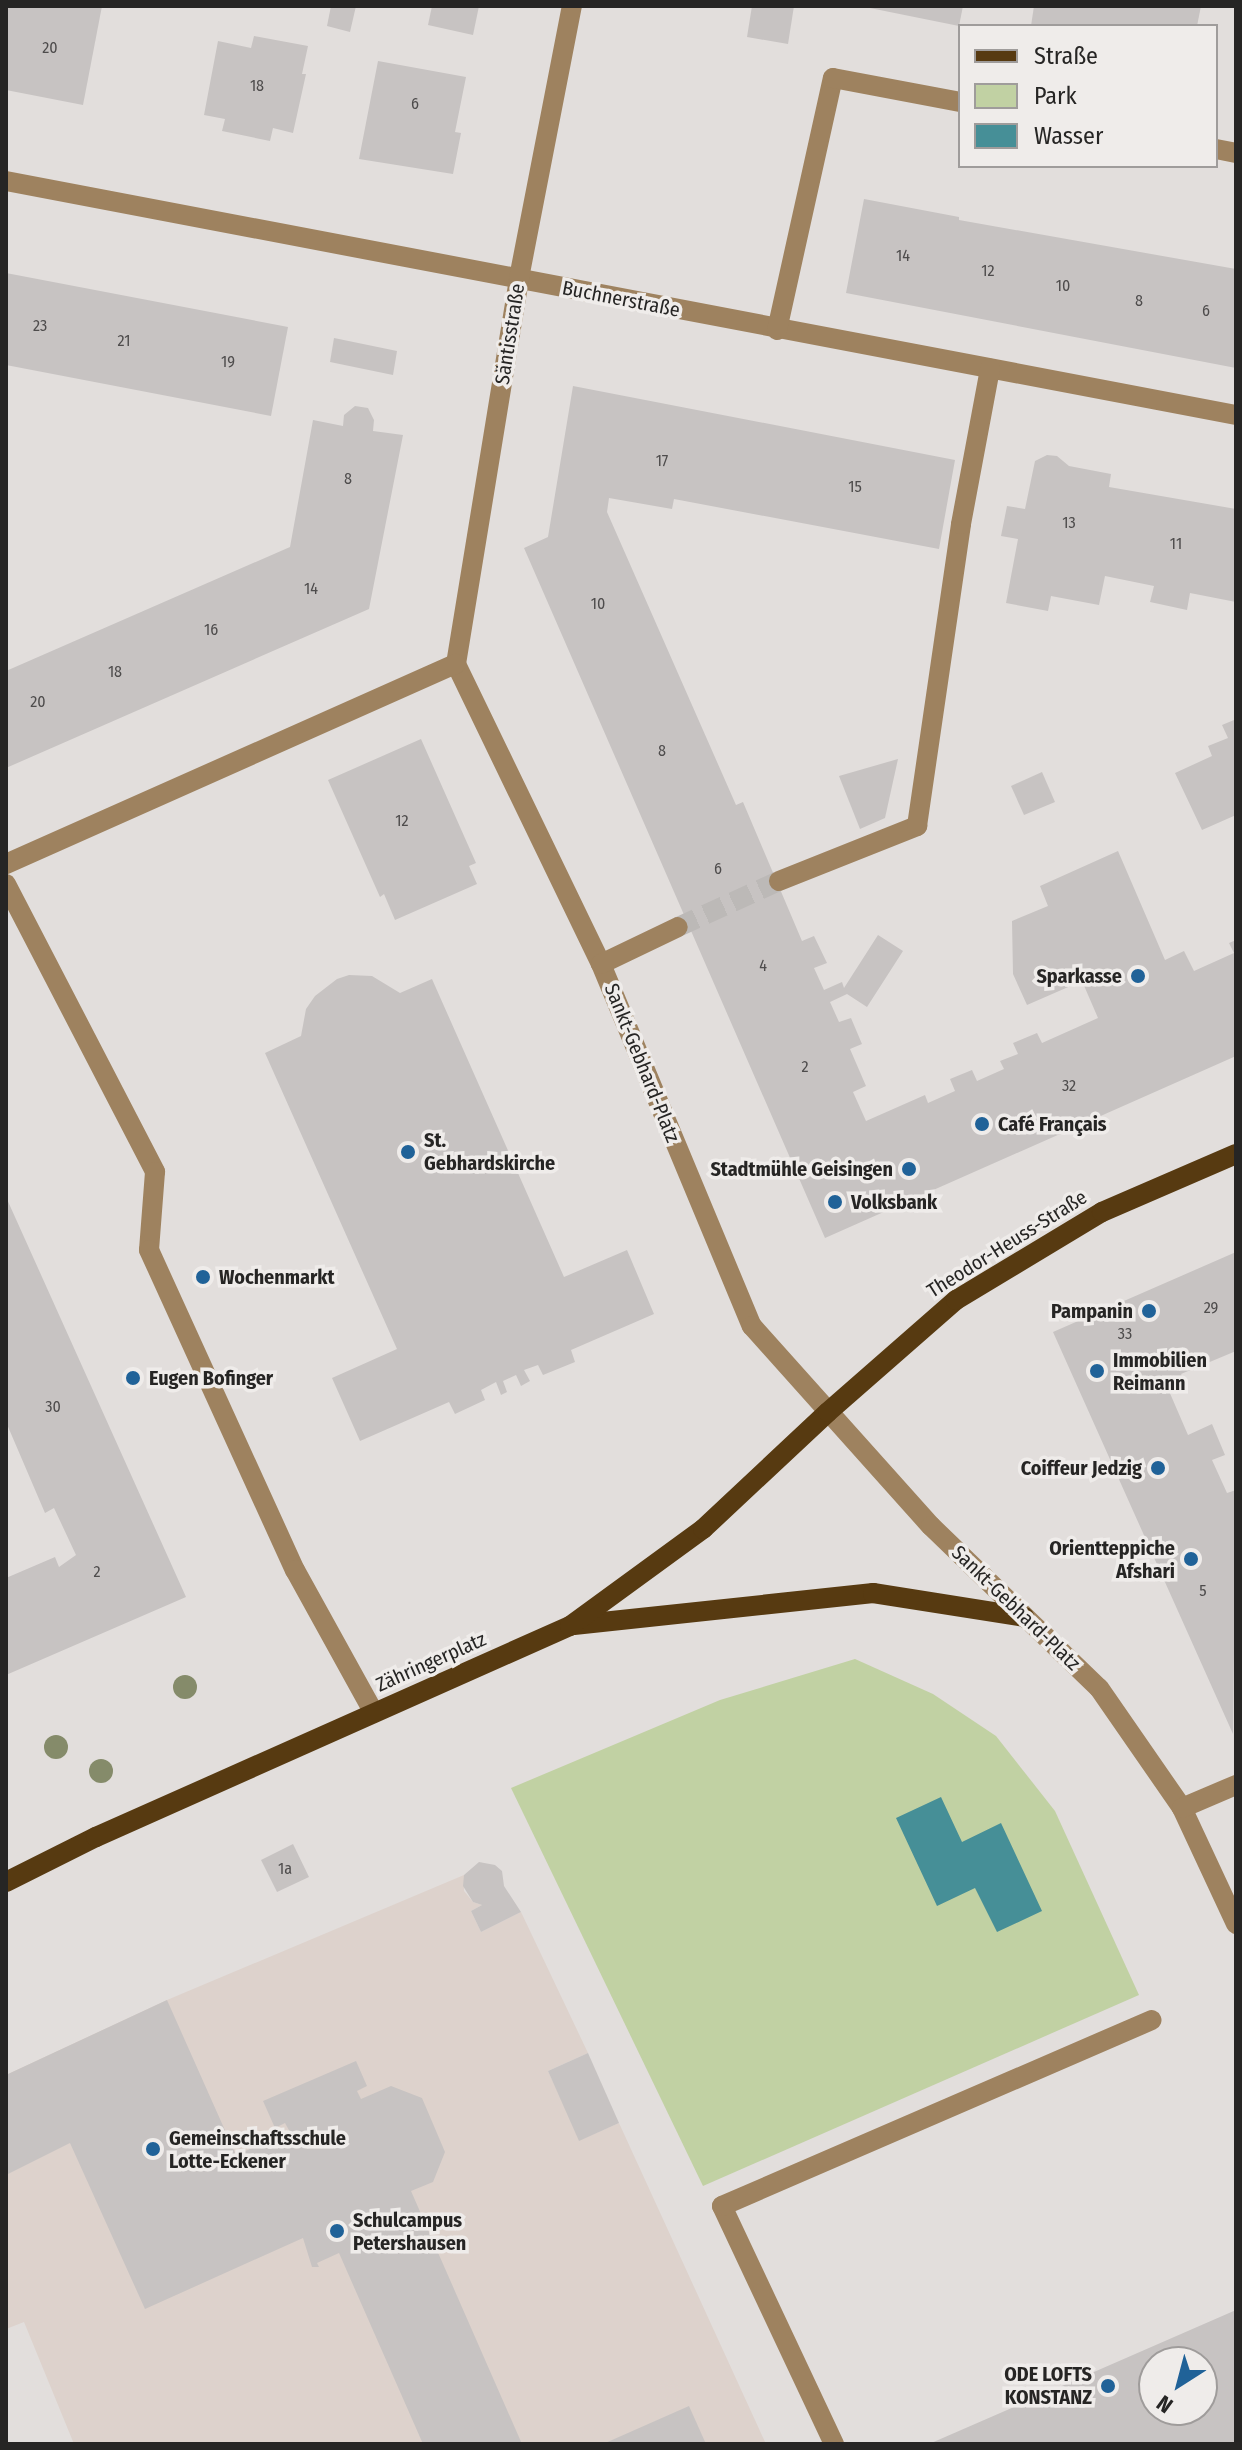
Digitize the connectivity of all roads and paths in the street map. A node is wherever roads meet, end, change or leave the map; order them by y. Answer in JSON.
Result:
{"nodes":[{"id":1,"x":572,"y":6,"type":"edge"},
{"id":2,"x":958,"y":102,"type":"edge"},
{"id":3,"x":6,"y":181,"type":"edge"},
{"id":4,"x":519,"y":278,"type":"junction"},
{"id":5,"x":777,"y":330,"type":"junction"},
{"id":6,"x":990,"y":369,"type":"junction"},
{"id":7,"x":1236,"y":415,"type":"edge"},
{"id":8,"x":456,"y":664,"type":"junction"},
{"id":9,"x":6,"y":864,"type":"edge"},
{"id":10,"x":779,"y":881,"type":"tunnel mouth"},
{"id":11,"x":6,"y":884,"type":"edge"},
{"id":12,"x":678,"y":927,"type":"tunnel mouth"},
{"id":13,"x":601,"y":964,"type":"junction"},
{"id":14,"x":1236,"y":1154,"type":"edge"},
{"id":15,"x":828,"y":1412,"type":"junction"},
{"id":16,"x":1024,"y":1617,"type":"junction"},
{"id":17,"x":570,"y":1626,"type":"junction"},
{"id":18,"x":374,"y":1713,"type":"junction"},
{"id":19,"x":1236,"y":1785,"type":"edge"},
{"id":20,"x":1182,"y":1808,"type":"junction"},
{"id":21,"x":6,"y":1882,"type":"edge"},
{"id":22,"x":1236,"y":1924,"type":"edge"},
{"id":23,"x":1151,"y":2020,"type":"dead end"},
{"id":24,"x":834,"y":2444,"type":"edge"}],
"edges":[{"from":1,"to":4,"type":"street","name":"Säntisstraße"},
{"from":2,"to":5,"type":"street"},
{"from":3,"to":4,"type":"street","name":"Buchnerstraße"},
{"from":4,"to":5,"type":"street","name":"Buchnerstraße"},
{"from":4,"to":8,"type":"street","name":"Säntisstraße"},
{"from":5,"to":6,"type":"street","name":"Buchnerstraße"},
{"from":6,"to":7,"type":"street","name":"Buchnerstraße"},
{"from":6,"to":10,"type":"street"},
{"from":8,"to":9,"type":"street"},
{"from":8,"to":13,"type":"street","name":"Sankt-Gebhard-Platz"},
{"from":11,"to":18,"type":"street"},
{"from":12,"to":13,"type":"street"},
{"from":13,"to":15,"type":"street","name":"Sankt-Gebhard-Platz"},
{"from":14,"to":15,"type":"main road","name":"Theodor-Heuss-Straße"},
{"from":15,"to":16,"type":"street","name":"Sankt-Gebhard-Platz"},
{"from":15,"to":17,"type":"main road","name":"Zähringerplatz"},
{"from":16,"to":17,"type":"main road"},
{"from":16,"to":20,"type":"street","name":"Sankt-Gebhard-Platz"},
{"from":17,"to":18,"type":"main road","name":"Zähringerplatz"},
{"from":18,"to":21,"type":"main road","name":"Zähringerplatz"},
{"from":19,"to":20,"type":"street"},
{"from":20,"to":22,"type":"street","name":"Sankt-Gebhard-Platz"},
{"from":23,"to":24,"type":"street"}]}
